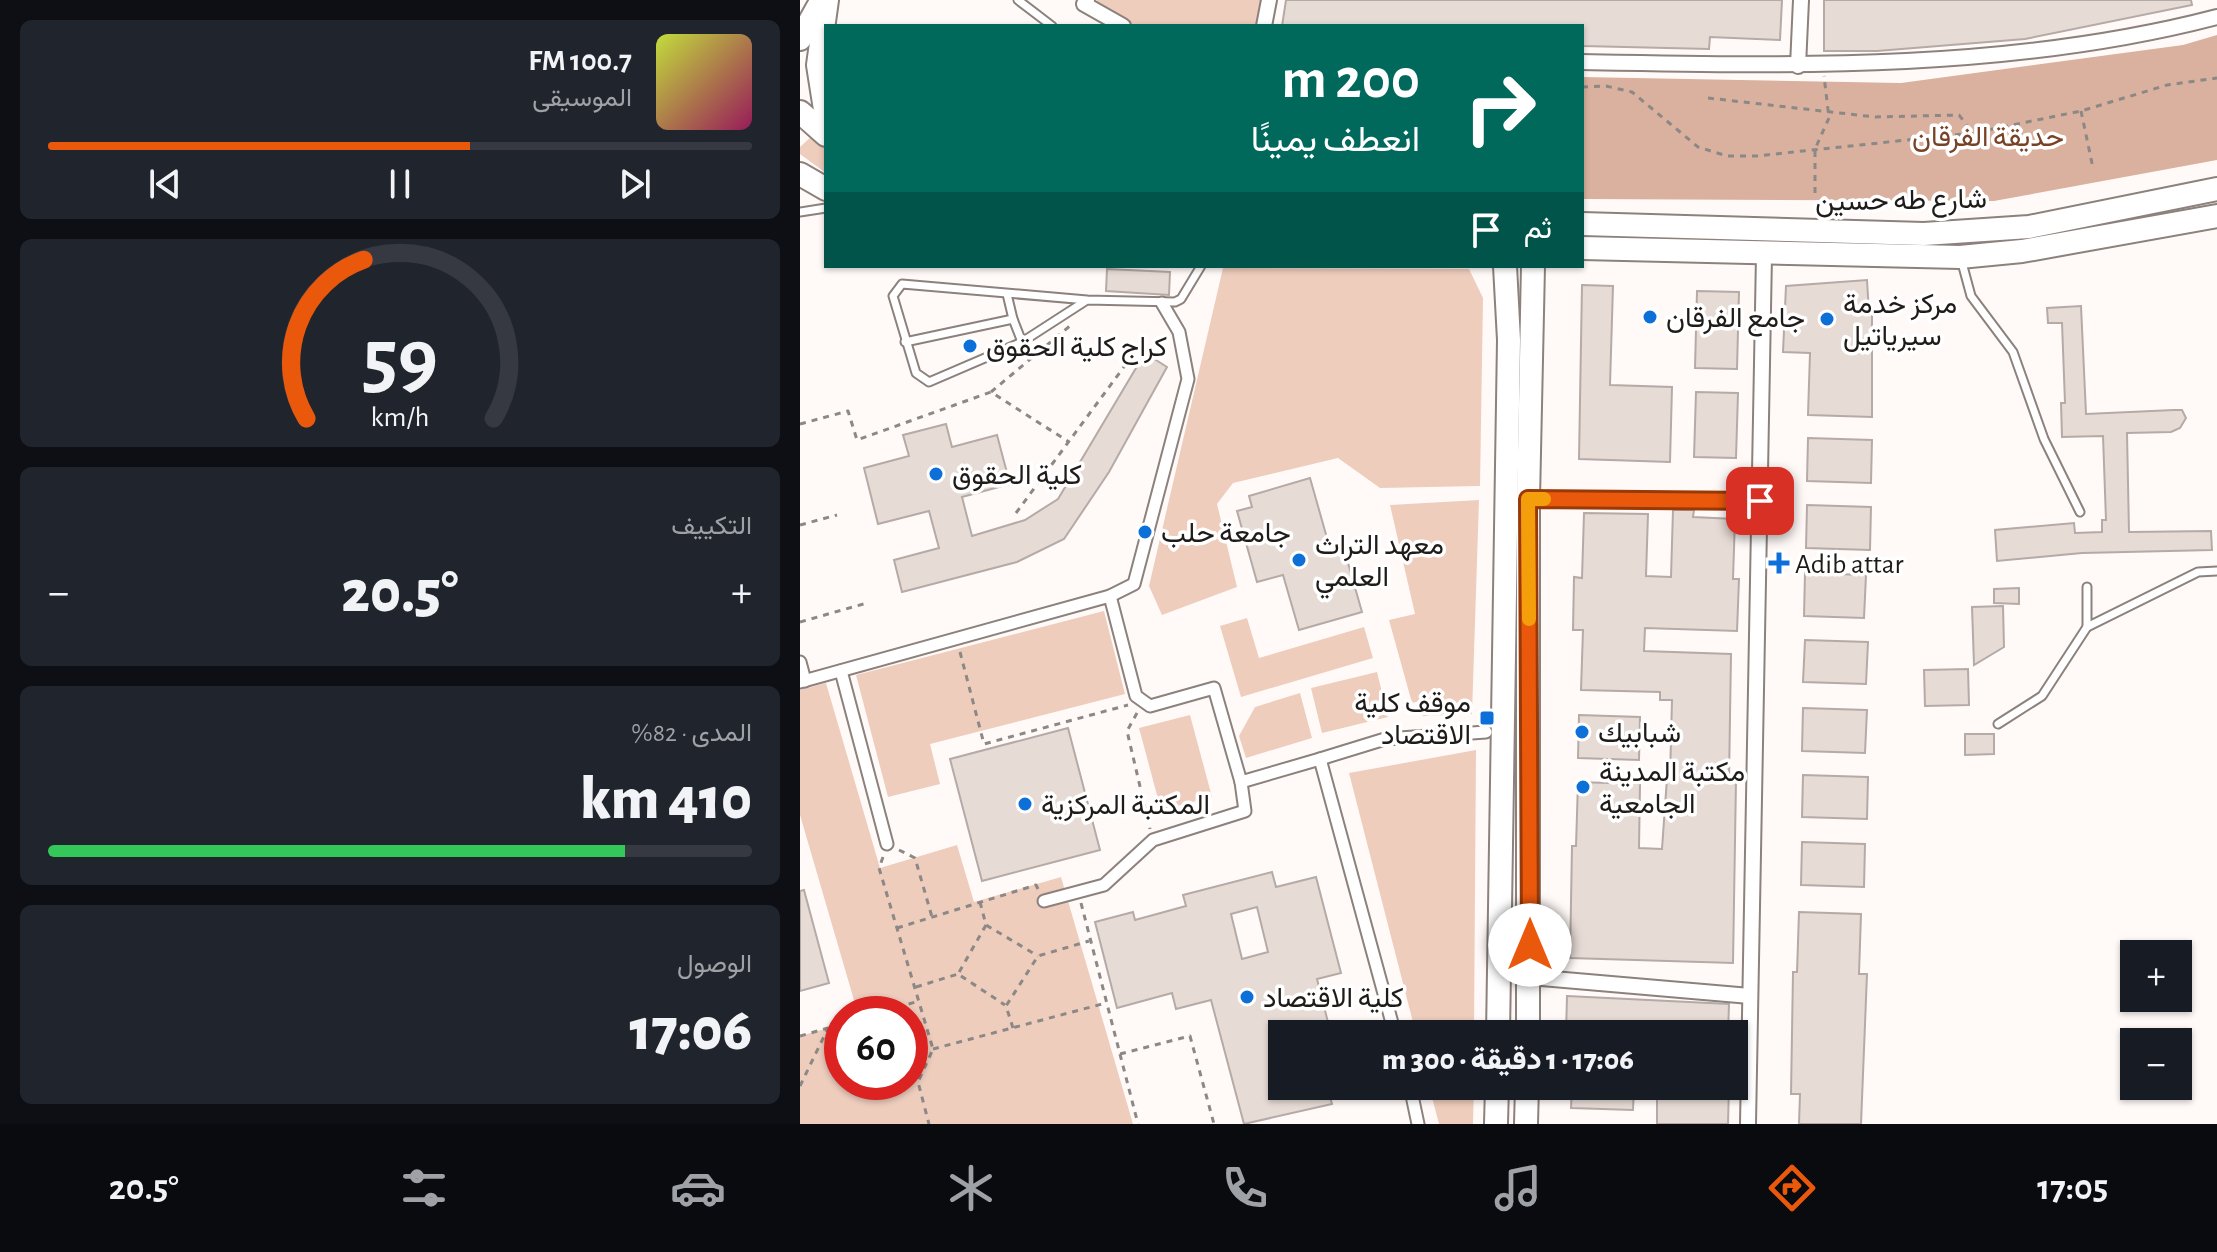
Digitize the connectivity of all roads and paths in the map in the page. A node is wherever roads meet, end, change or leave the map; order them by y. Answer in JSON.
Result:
{"nodes":[{"id":1,"x":825,"y":0,"type":"edge"},
{"id":2,"x":1018,"y":0,"type":"edge"},
{"id":3,"x":1087,"y":0,"type":"edge"},
{"id":4,"x":1269,"y":0,"type":"edge"},
{"id":5,"x":1801,"y":0,"type":"edge"},
{"id":6,"x":2217,"y":17,"type":"edge"},
{"id":7,"x":1049,"y":24,"type":"edge"},
{"id":8,"x":1119,"y":24,"type":"edge"},
{"id":9,"x":1264,"y":24,"type":"edge"},
{"id":10,"x":800,"y":39,"type":"edge"},
{"id":11,"x":1584,"y":62,"type":"edge"},
{"id":12,"x":1823,"y":65,"type":"junction"},
{"id":13,"x":1798,"y":66,"type":"junction"},
{"id":14,"x":2217,"y":78,"type":"edge"},
{"id":15,"x":1584,"y":87,"type":"edge"},
{"id":16,"x":1708,"y":98,"type":"dead end"},
{"id":17,"x":824,"y":103,"type":"edge"},
{"id":18,"x":1828,"y":110,"type":"junction"},
{"id":19,"x":2081,"y":111,"type":"junction"},
{"id":20,"x":800,"y":112,"type":"edge"},
{"id":21,"x":824,"y":133,"type":"edge"},
{"id":22,"x":1973,"y":133,"type":"junction"},
{"id":23,"x":1815,"y":149,"type":"junction"},
{"id":24,"x":2093,"y":168,"type":"dead end"},
{"id":25,"x":800,"y":174,"type":"edge"},
{"id":26,"x":824,"y":188,"type":"edge"},
{"id":27,"x":2217,"y":189,"type":"edge"},
{"id":28,"x":1815,"y":193,"type":"dead end"},
{"id":29,"x":824,"y":208,"type":"edge"},
{"id":30,"x":800,"y":212,"type":"edge"},
{"id":31,"x":2217,"y":216,"type":"edge"},
{"id":32,"x":1584,"y":224,"type":"edge"},
{"id":33,"x":1584,"y":248,"type":"edge"},
{"id":34,"x":1764,"y":255,"type":"junction"},
{"id":35,"x":1960,"y":257,"type":"junction"},
{"id":36,"x":1200,"y":268,"type":"edge"},
{"id":37,"x":1505,"y":268,"type":"edge"},
{"id":38,"x":1533,"y":268,"type":"edge"},
{"id":39,"x":1007,"y":294,"type":"junction"},
{"id":40,"x":1087,"y":300,"type":"junction"},
{"id":41,"x":1162,"y":303,"type":"junction"},
{"id":42,"x":1013,"y":319,"type":"junction"},
{"id":43,"x":1075,"y":321,"type":"dead end"},
{"id":44,"x":905,"y":342,"type":"junction"},
{"id":45,"x":1022,"y":342,"type":"junction"},
{"id":46,"x":1132,"y":356,"type":"dead end"},
{"id":47,"x":991,"y":392,"type":"junction"},
{"id":48,"x":800,"y":424,"type":"edge"},
{"id":49,"x":1069,"y":442,"type":"junction"},
{"id":50,"x":1528,"y":499,"type":"junction"},
{"id":51,"x":1760,"y":501,"type":"junction"},
{"id":52,"x":2080,"y":512,"type":"dead end"},
{"id":53,"x":1016,"y":513,"type":"dead end"},
{"id":54,"x":837,"y":515,"type":"dead end"},
{"id":55,"x":800,"y":525,"type":"edge"},
{"id":56,"x":2217,"y":571,"type":"edge"},
{"id":57,"x":2087,"y":587,"type":"dead end"},
{"id":58,"x":1110,"y":596,"type":"junction"},
{"id":59,"x":867,"y":603,"type":"dead end"},
{"id":60,"x":800,"y":622,"type":"edge"},
{"id":61,"x":2087,"y":627,"type":"junction"},
{"id":62,"x":956,"y":639,"type":"junction"},
{"id":63,"x":800,"y":662,"type":"edge"},
{"id":64,"x":841,"y":671,"type":"junction"},
{"id":65,"x":803,"y":682,"type":"edge"},
{"id":66,"x":1144,"y":701,"type":"junction"},
{"id":67,"x":1998,"y":724,"type":"dead end"},
{"id":68,"x":1486,"y":732,"type":"dead end"},
{"id":69,"x":1320,"y":759,"type":"junction"},
{"id":70,"x":1241,"y":782,"type":"junction"},
{"id":71,"x":1153,"y":840,"type":"junction"},
{"id":72,"x":887,"y":844,"type":"joint"},
{"id":73,"x":879,"y":868,"type":"dead end"},
{"id":74,"x":1077,"y":892,"type":"junction"},
{"id":75,"x":1044,"y":901,"type":"joint"},
{"id":76,"x":980,"y":902,"type":"junction"},
{"id":77,"x":932,"y":917,"type":"junction"},
{"id":78,"x":986,"y":925,"type":"junction"},
{"id":79,"x":897,"y":928,"type":"junction"},
{"id":80,"x":1090,"y":941,"type":"junction"},
{"id":81,"x":1038,"y":956,"type":"junction"},
{"id":82,"x":958,"y":974,"type":"junction"},
{"id":83,"x":1530,"y":977,"type":"junction"},
{"id":84,"x":915,"y":988,"type":"junction"},
{"id":85,"x":917,"y":996,"type":"edge"},
{"id":86,"x":1750,"y":996,"type":"junction"},
{"id":87,"x":1106,"y":1003,"type":"junction"},
{"id":88,"x":1006,"y":1006,"type":"junction"},
{"id":89,"x":1391,"y":1020,"type":"edge"},
{"id":90,"x":1498,"y":1020,"type":"edge"},
{"id":91,"x":1528,"y":1020,"type":"edge"},
{"id":92,"x":1013,"y":1028,"type":"junction"},
{"id":93,"x":824,"y":1029,"type":"edge"},
{"id":94,"x":928,"y":1032,"type":"edge"},
{"id":95,"x":800,"y":1036,"type":"edge"},
{"id":96,"x":824,"y":1036,"type":"edge"},
{"id":97,"x":933,"y":1049,"type":"junction"},
{"id":98,"x":1120,"y":1054,"type":"junction"},
{"id":99,"x":800,"y":1086,"type":"edge"},
{"id":100,"x":1412,"y":1100,"type":"edge"},
{"id":101,"x":1497,"y":1100,"type":"edge"},
{"id":102,"x":1527,"y":1100,"type":"edge"},
{"id":103,"x":1414,"y":1123,"type":"edge"},
{"id":104,"x":929,"y":1124,"type":"edge"},
{"id":105,"x":1138,"y":1124,"type":"edge"},
{"id":106,"x":1214,"y":1124,"type":"edge"},
{"id":107,"x":1496,"y":1124,"type":"edge"},
{"id":108,"x":1526,"y":1124,"type":"edge"},
{"id":109,"x":1748,"y":1124,"type":"edge"}],
"edges":[{"from":1,"to":10,"type":"main road"},
{"from":1,"to":17,"type":"main road"},
{"from":2,"to":7,"type":"lane"},
{"from":3,"to":8,"type":"street"},
{"from":4,"to":9,"type":"street"},
{"from":5,"to":13,"type":"street"},
{"from":6,"to":12,"type":"street"},
{"from":11,"to":13,"type":"street"},
{"from":12,"to":13,"type":"street"},
{"from":12,"to":18,"type":"path"},
{"from":14,"to":19,"type":"path"},
{"from":15,"to":23,"type":"path"},
{"from":16,"to":18,"type":"path"},
{"from":18,"to":22,"type":"path"},
{"from":18,"to":23,"type":"path"},
{"from":19,"to":22,"type":"path"},
{"from":19,"to":24,"type":"path"},
{"from":20,"to":21,"type":"main road"},
{"from":22,"to":23,"type":"path"},
{"from":23,"to":28,"type":"path"},
{"from":25,"to":26,"type":"main road"},
{"from":27,"to":32,"type":"main road","name":"شارع طه حسين"},
{"from":29,"to":30,"type":"lane"},
{"from":31,"to":35,"type":"main road","name":"شارع طه حسين"},
{"from":33,"to":34,"type":"main road","name":"شارع طه حسين"},
{"from":34,"to":35,"type":"main road","name":"شارع طه حسين"},
{"from":34,"to":51,"type":"street"},
{"from":35,"to":52,"type":"lane"},
{"from":36,"to":41,"type":"lane"},
{"from":37,"to":90,"type":"main road"},
{"from":38,"to":50,"type":"main road"},
{"from":39,"to":40,"type":"lane"},
{"from":39,"to":42,"type":"lane"},
{"from":39,"to":44,"type":"lane"},
{"from":40,"to":41,"type":"lane"},
{"from":40,"to":45,"type":"lane"},
{"from":41,"to":58,"type":"street"},
{"from":42,"to":44,"type":"lane"},
{"from":42,"to":45,"type":"lane"},
{"from":43,"to":47,"type":"path"},
{"from":44,"to":45,"type":"lane"},
{"from":46,"to":49,"type":"path"},
{"from":47,"to":48,"type":"path"},
{"from":47,"to":49,"type":"path"},
{"from":49,"to":53,"type":"path"},
{"from":50,"to":51,"type":"street"},
{"from":50,"to":83,"type":"main road"},
{"from":51,"to":86,"type":"street"},
{"from":54,"to":55,"type":"path"},
{"from":56,"to":61,"type":"lane"},
{"from":57,"to":61,"type":"lane"},
{"from":58,"to":62,"type":"street"},
{"from":58,"to":66,"type":"street"},
{"from":59,"to":60,"type":"path"},
{"from":61,"to":67,"type":"lane"},
{"from":62,"to":64,"type":"street"},
{"from":62,"to":66,"type":"path"},
{"from":63,"to":65,"type":"street"},
{"from":64,"to":65,"type":"street"},
{"from":64,"to":72,"type":"street"},
{"from":66,"to":70,"type":"street"},
{"from":66,"to":71,"type":"path"},
{"from":68,"to":69,"type":"street"},
{"from":69,"to":70,"type":"street"},
{"from":69,"to":89,"type":"street"},
{"from":70,"to":71,"type":"street"},
{"from":71,"to":74,"type":"street"},
{"from":72,"to":77,"type":"path"},
{"from":73,"to":79,"type":"path"},
{"from":74,"to":75,"type":"street"},
{"from":74,"to":80,"type":"path"},
{"from":75,"to":76,"type":"path"},
{"from":76,"to":77,"type":"path"},
{"from":76,"to":78,"type":"path"},
{"from":77,"to":79,"type":"path"},
{"from":78,"to":81,"type":"path"},
{"from":78,"to":82,"type":"path"},
{"from":79,"to":84,"type":"path"},
{"from":80,"to":81,"type":"path"},
{"from":80,"to":87,"type":"path"},
{"from":81,"to":88,"type":"path"},
{"from":82,"to":84,"type":"path"},
{"from":82,"to":88,"type":"path"},
{"from":83,"to":86,"type":"street"},
{"from":83,"to":91,"type":"main road"},
{"from":84,"to":85,"type":"path"},
{"from":86,"to":109,"type":"street"},
{"from":87,"to":92,"type":"path"},
{"from":87,"to":98,"type":"path"},
{"from":88,"to":92,"type":"path"},
{"from":92,"to":97,"type":"path"},
{"from":93,"to":95,"type":"path"},
{"from":94,"to":97,"type":"path"},
{"from":96,"to":99,"type":"path"},
{"from":97,"to":104,"type":"path"},
{"from":98,"to":105,"type":"path"},
{"from":98,"to":106,"type":"path"},
{"from":100,"to":103,"type":"street"},
{"from":101,"to":107,"type":"main road"},
{"from":102,"to":108,"type":"main road"}]}
